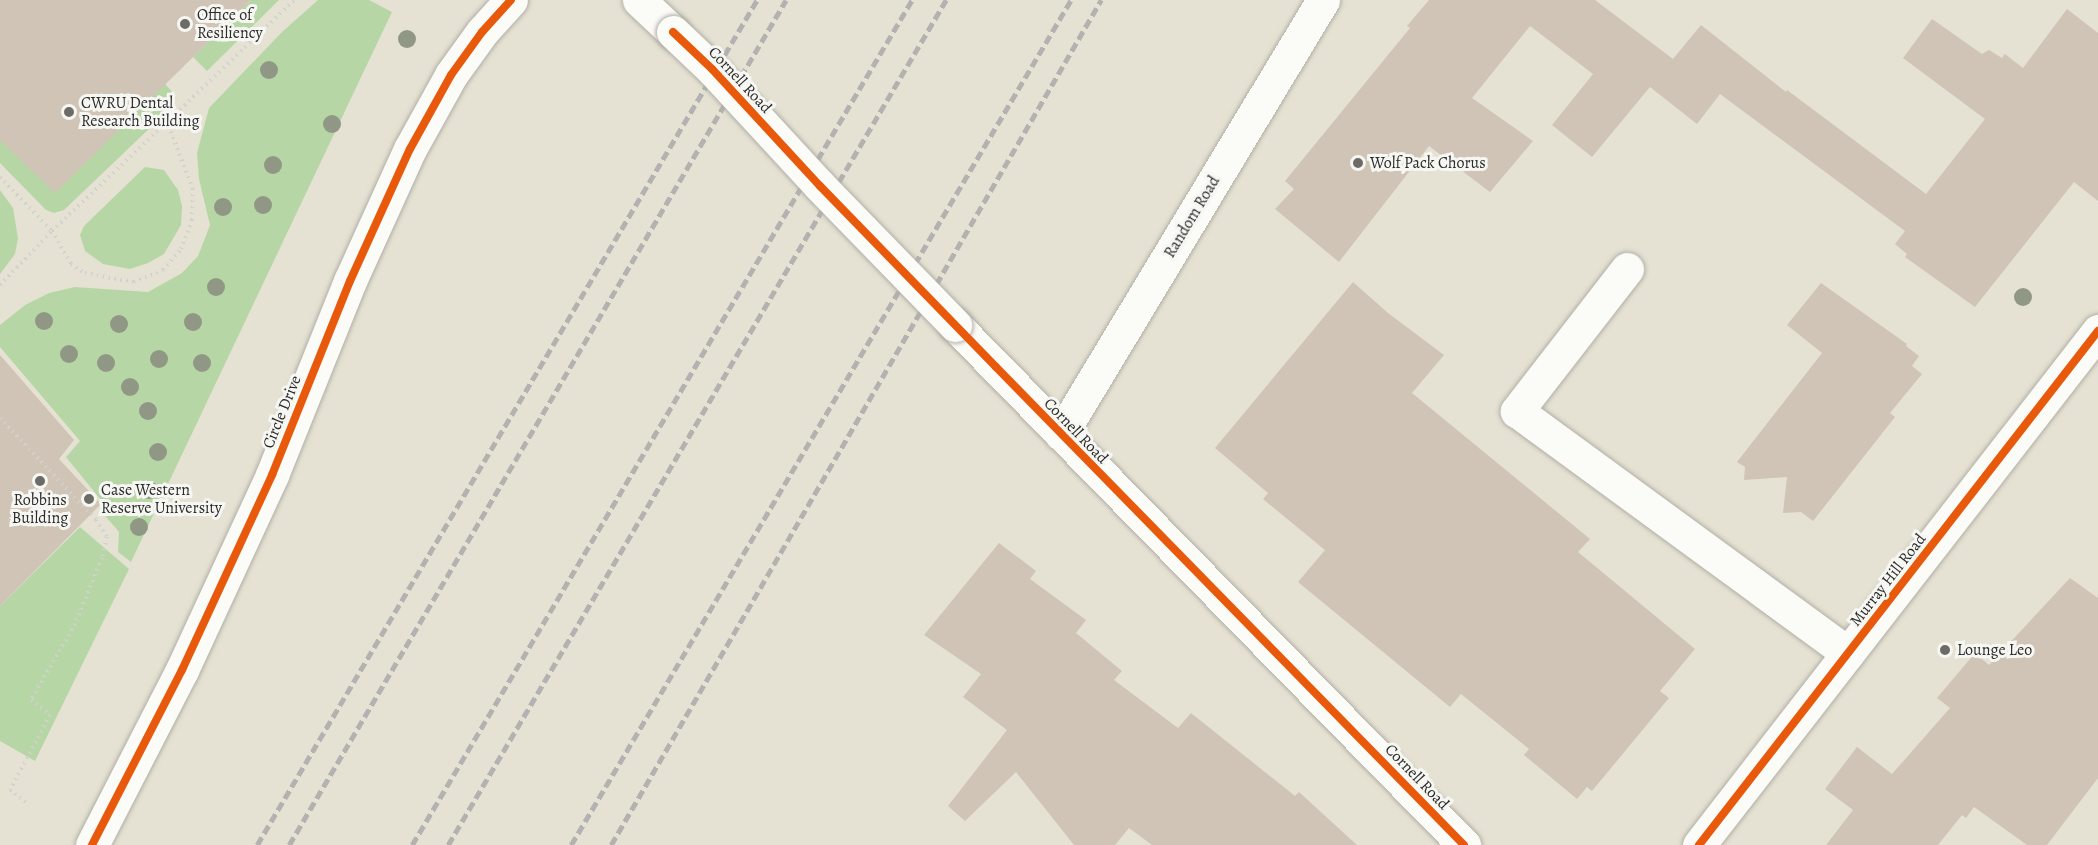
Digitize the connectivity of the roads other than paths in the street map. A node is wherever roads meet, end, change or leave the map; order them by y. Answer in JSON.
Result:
{"nodes":[{"id":1,"x":512,"y":0,"type":"edge"},
{"id":2,"x":639,"y":0,"type":"edge"},
{"id":3,"x":1323,"y":0,"type":"edge"},
{"id":4,"x":1627,"y":269,"type":"dead end"},
{"id":5,"x":2098,"y":331,"type":"edge"},
{"id":6,"x":1061,"y":434,"type":"junction"},
{"id":7,"x":1848,"y":653,"type":"junction"},
{"id":8,"x":92,"y":845,"type":"edge"},
{"id":9,"x":1464,"y":845,"type":"edge"},
{"id":10,"x":1699,"y":845,"type":"edge"}],
"edges":[{"from":1,"to":8,"type":"street","name":"Circle Drive"},
{"from":2,"to":6,"type":"street","name":"Cornell Road","bridge":true},
{"from":3,"to":6,"type":"street","name":"Random Road"},
{"from":4,"to":7,"type":"street"},
{"from":5,"to":7,"type":"street","name":"Murray Hill Road"},
{"from":6,"to":9,"type":"street","name":"Cornell Road"},
{"from":7,"to":10,"type":"street","name":"Murray Hill Road"}]}
